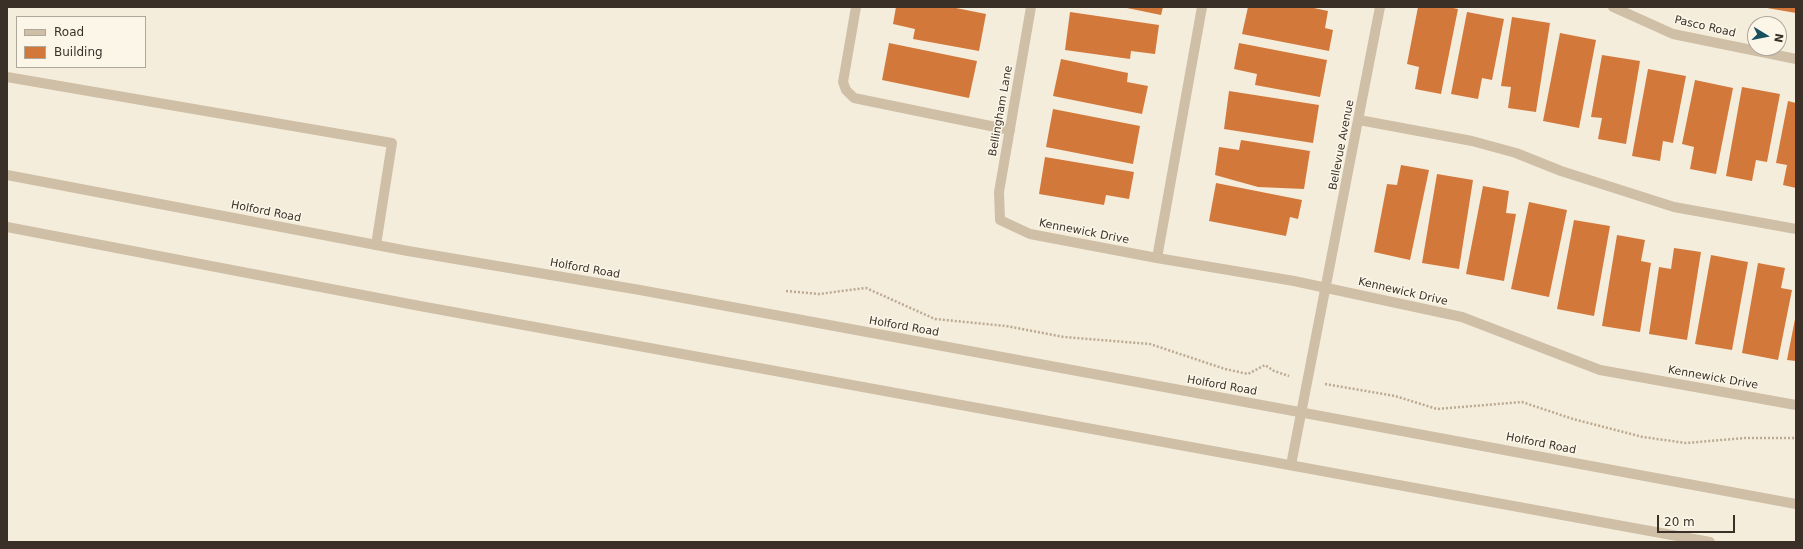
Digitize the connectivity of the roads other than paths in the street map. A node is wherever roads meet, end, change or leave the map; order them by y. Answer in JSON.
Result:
{"nodes":[{"id":1,"x":856,"y":7,"type":"edge"},
{"id":2,"x":1031,"y":7,"type":"edge"},
{"id":3,"x":1202,"y":7,"type":"edge"},
{"id":4,"x":1380,"y":7,"type":"edge"},
{"id":5,"x":1613,"y":7,"type":"edge"},
{"id":6,"x":1796,"y":59,"type":"edge"},
{"id":7,"x":7,"y":77,"type":"edge"},
{"id":8,"x":1359,"y":120,"type":"junction"},
{"id":9,"x":1010,"y":130,"type":"junction"},
{"id":10,"x":7,"y":175,"type":"edge"},
{"id":11,"x":1000,"y":220,"type":"joint"},
{"id":12,"x":7,"y":227,"type":"edge"},
{"id":13,"x":1796,"y":229,"type":"edge"},
{"id":14,"x":376,"y":245,"type":"junction"},
{"id":15,"x":1157,"y":258,"type":"junction"},
{"id":16,"x":1327,"y":288,"type":"junction"},
{"id":17,"x":1796,"y":405,"type":"edge"},
{"id":18,"x":1301,"y":412,"type":"junction"},
{"id":19,"x":1291,"y":465,"type":"junction"},
{"id":20,"x":1796,"y":504,"type":"edge"},
{"id":21,"x":1710,"y":542,"type":"edge"}],
"edges":[{"from":1,"to":9,"type":"street"},
{"from":2,"to":9,"type":"street","name":"Bellingham Lane"},
{"from":3,"to":15,"type":"street"},
{"from":4,"to":8,"type":"street","name":"Bellevue Avenue"},
{"from":5,"to":6,"type":"street","name":"Pasco Road"},
{"from":7,"to":14,"type":"street"},
{"from":8,"to":13,"type":"street"},
{"from":8,"to":16,"type":"street","name":"Bellevue Avenue"},
{"from":9,"to":11,"type":"street","name":"Bellingham Lane"},
{"from":10,"to":14,"type":"street","name":"Holford Road"},
{"from":11,"to":15,"type":"street","name":"Kennewick Drive"},
{"from":12,"to":19,"type":"street"},
{"from":14,"to":18,"type":"street","name":"Holford Road"},
{"from":15,"to":16,"type":"street","name":"Kennewick Drive"},
{"from":16,"to":17,"type":"street","name":"Kennewick Drive"},
{"from":16,"to":18,"type":"street","name":"Bellevue Avenue"},
{"from":18,"to":19,"type":"street","name":"Bellevue Avenue"},
{"from":18,"to":20,"type":"street","name":"Holford Road"},
{"from":19,"to":21,"type":"street"}]}
